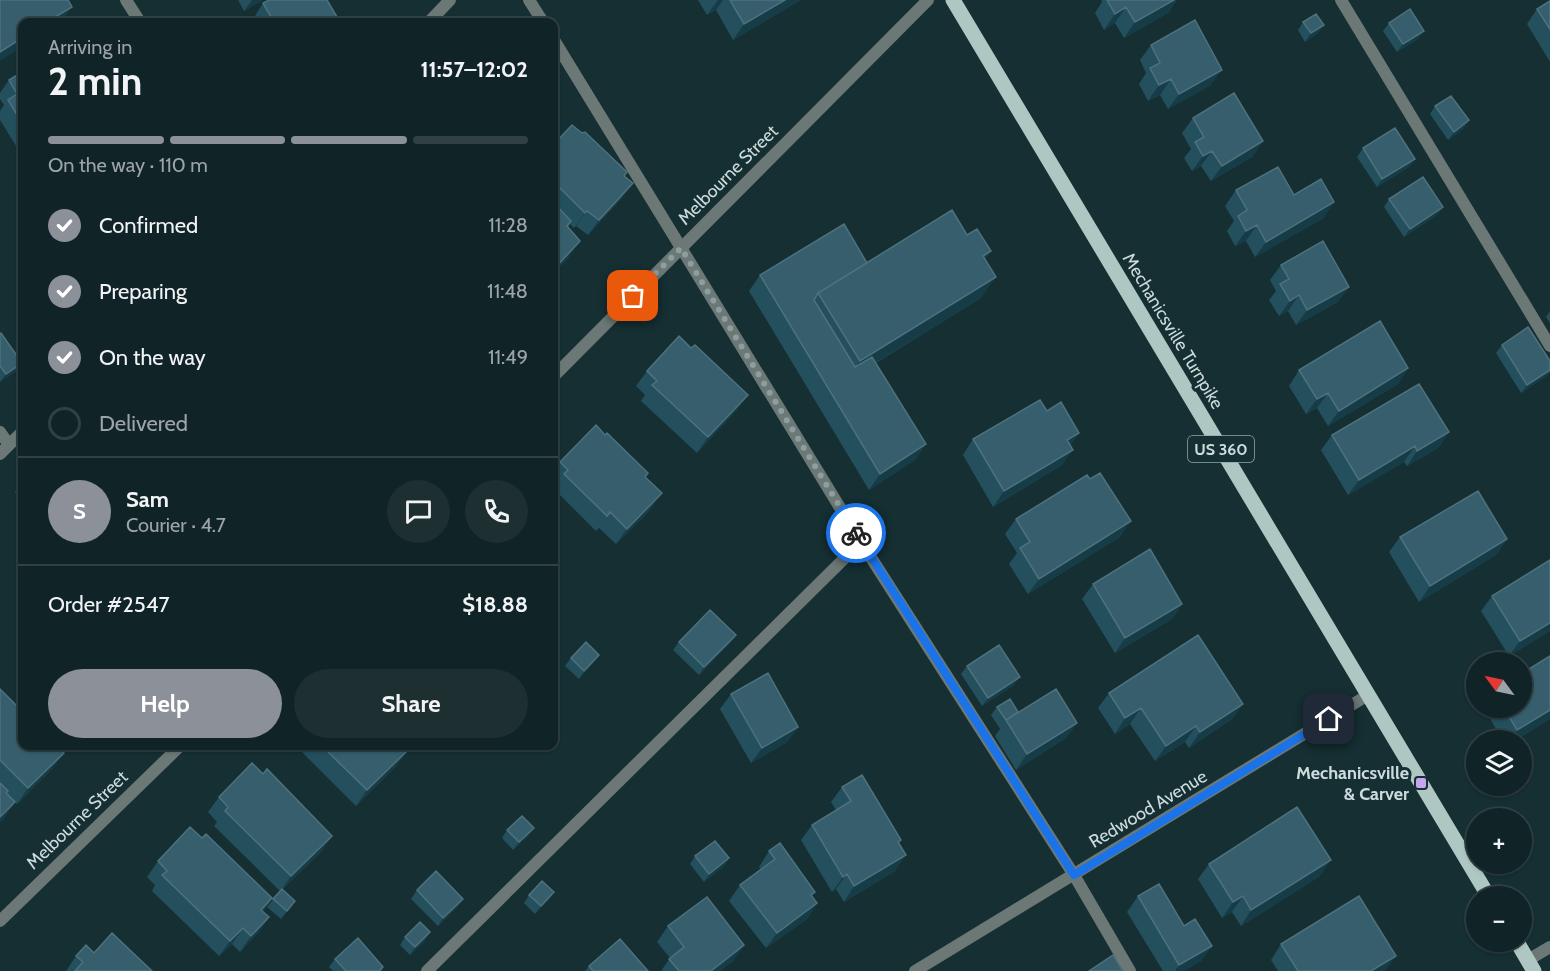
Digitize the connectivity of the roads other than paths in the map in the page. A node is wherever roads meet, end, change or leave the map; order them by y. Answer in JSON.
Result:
{"nodes":[{"id":1,"x":126,"y":0,"type":"edge"},
{"id":2,"x":450,"y":0,"type":"edge"},
{"id":3,"x":529,"y":0,"type":"edge"},
{"id":4,"x":928,"y":0,"type":"edge"},
{"id":5,"x":953,"y":0,"type":"edge"},
{"id":6,"x":1341,"y":0,"type":"edge"},
{"id":7,"x":137,"y":18,"type":"edge"},
{"id":8,"x":433,"y":18,"type":"edge"},
{"id":9,"x":540,"y":18,"type":"edge"},
{"id":10,"x":558,"y":47,"type":"edge"},
{"id":11,"x":681,"y":248,"type":"junction"},
{"id":12,"x":1550,"y":346,"type":"edge"},
{"id":13,"x":558,"y":372,"type":"edge"},
{"id":14,"x":0,"y":432,"type":"edge"},
{"id":15,"x":18,"y":436,"type":"edge"},
{"id":16,"x":4,"y":450,"type":"edge"},
{"id":17,"x":861,"y":542,"type":"junction"},
{"id":18,"x":1368,"y":696,"type":"junction"},
{"id":19,"x":176,"y":750,"type":"edge"},
{"id":20,"x":1074,"y":875,"type":"junction"},
{"id":21,"x":1483,"y":886,"type":"edge"},
{"id":22,"x":0,"y":921,"type":"edge"},
{"id":23,"x":1550,"y":947,"type":"edge"},
{"id":24,"x":1522,"y":952,"type":"edge"},
{"id":25,"x":1531,"y":966,"type":"edge"},
{"id":26,"x":427,"y":971,"type":"edge"},
{"id":27,"x":915,"y":971,"type":"edge"},
{"id":28,"x":1130,"y":971,"type":"edge"}],
"edges":[{"from":1,"to":7,"type":"street"},
{"from":2,"to":8,"type":"street"},
{"from":3,"to":9,"type":"street"},
{"from":4,"to":11,"type":"street","name":"Melbourne Street"},
{"from":5,"to":18,"type":"main road","name":"Mechanicsville Turnpike","number":"US 360"},
{"from":6,"to":12,"type":"street"},
{"from":10,"to":11,"type":"street"},
{"from":11,"to":13,"type":"street","name":"Melbourne Street"},
{"from":11,"to":17,"type":"street"},
{"from":14,"to":16,"type":"street"},
{"from":15,"to":16,"type":"street"},
{"from":17,"to":20,"type":"street"},
{"from":17,"to":26,"type":"street"},
{"from":18,"to":20,"type":"street","name":"Redwood Avenue"},
{"from":18,"to":21,"type":"main road","name":"Mechanicsville Turnpike","number":"US 360"},
{"from":19,"to":22,"type":"street","name":"Melbourne Street"},
{"from":20,"to":27,"type":"street","name":"Redwood Avenue"},
{"from":20,"to":28,"type":"street"},
{"from":23,"to":25,"type":"street"},
{"from":24,"to":25,"type":"main road"}]}
